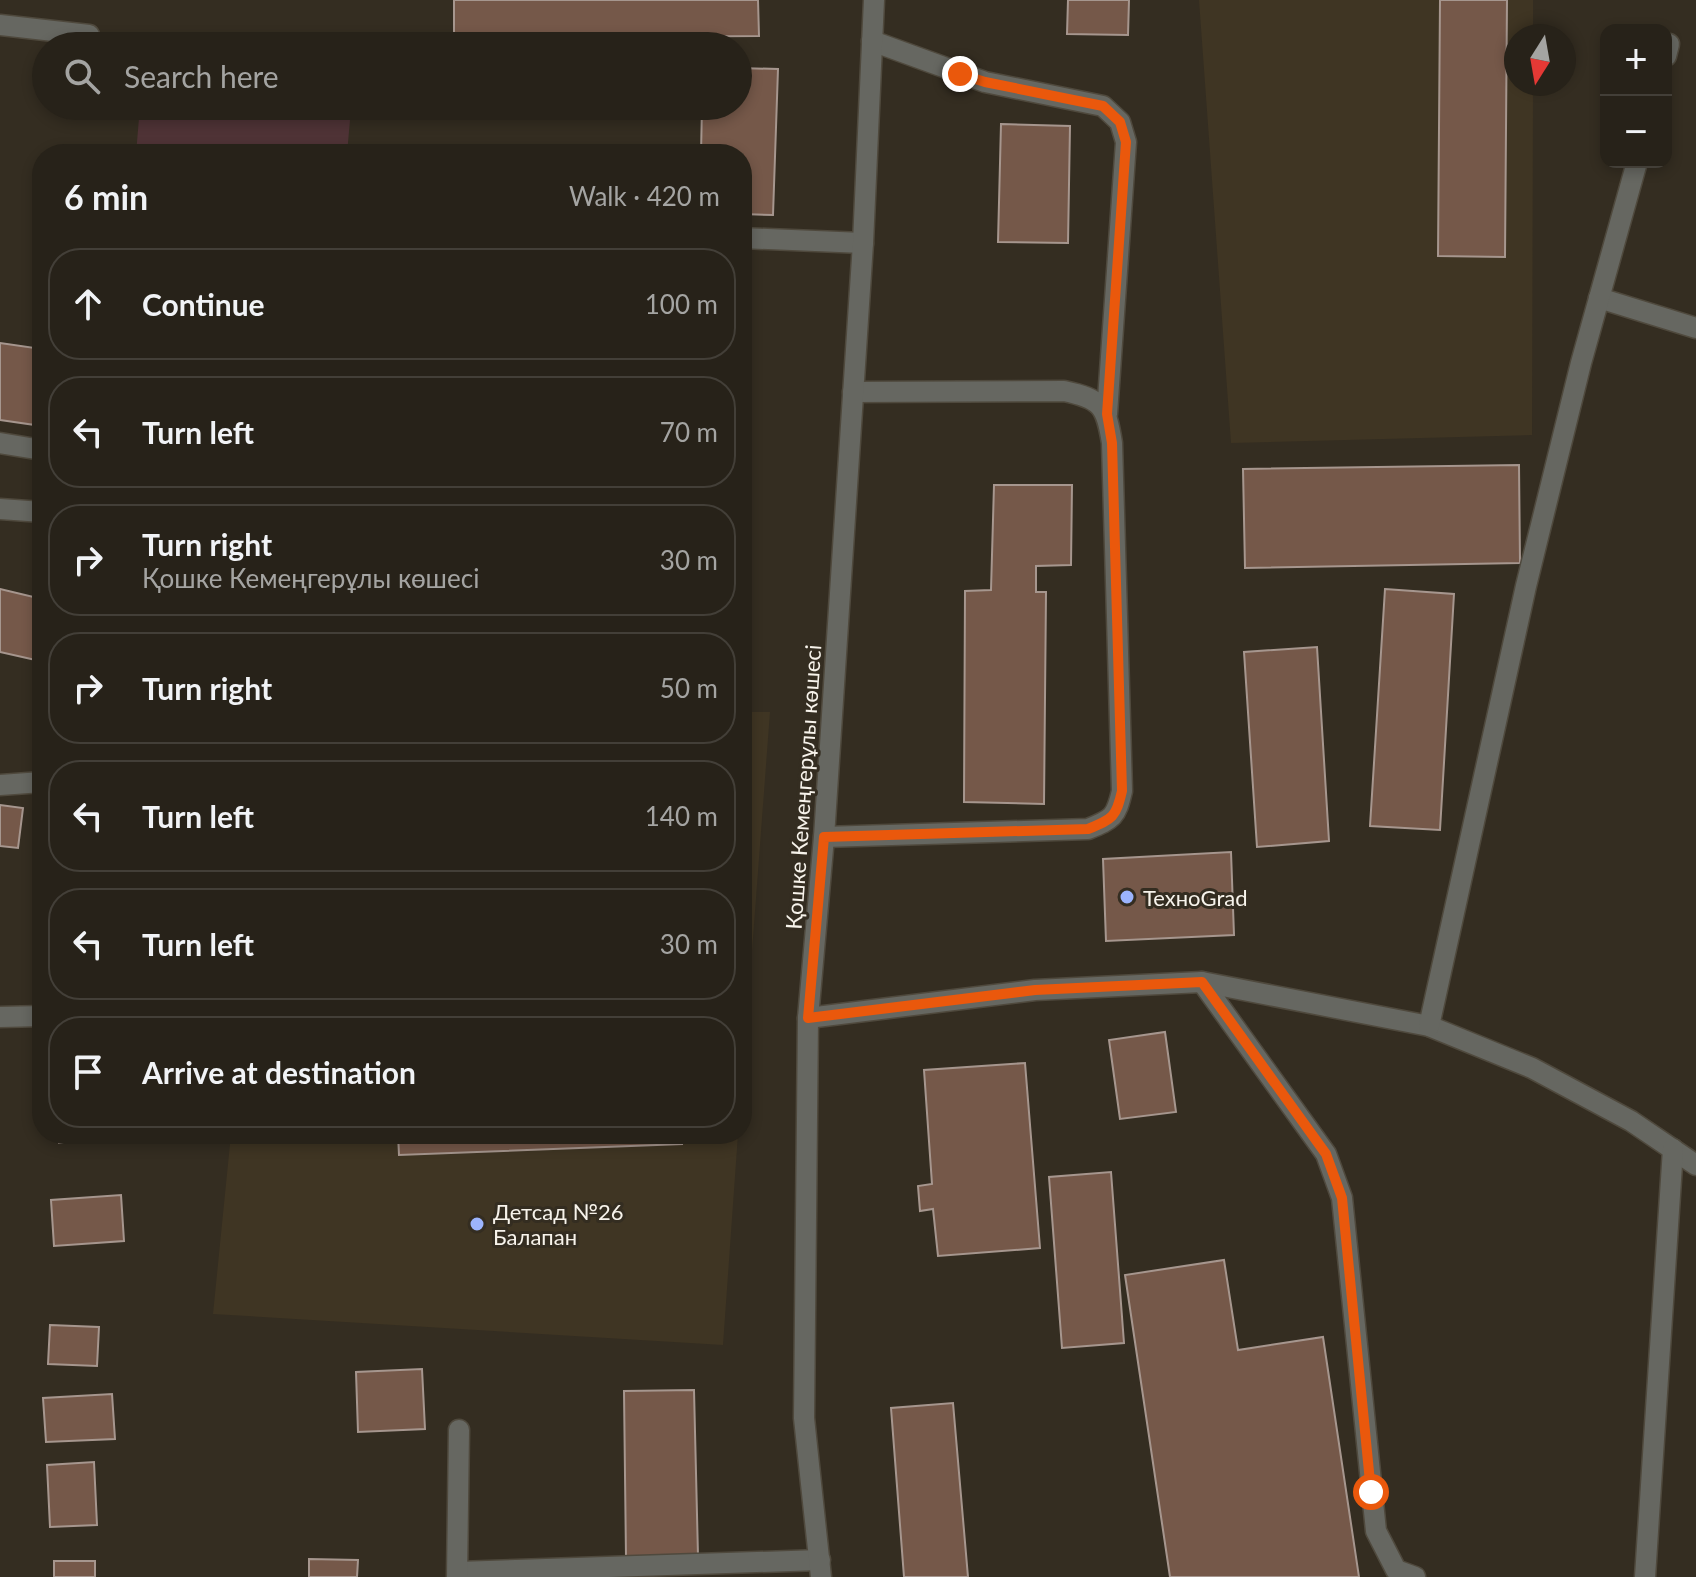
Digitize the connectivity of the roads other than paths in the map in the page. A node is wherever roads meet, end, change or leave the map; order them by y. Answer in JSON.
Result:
{"nodes":[{"id":1,"x":874,"y":0,"type":"edge"},
{"id":2,"x":0,"y":25,"type":"edge"},
{"id":3,"x":62,"y":32,"type":"edge"},
{"id":4,"x":872,"y":41,"type":"junction"},
{"id":5,"x":1635,"y":168,"type":"edge"},
{"id":6,"x":752,"y":238,"type":"edge"},
{"id":7,"x":863,"y":243,"type":"junction"},
{"id":8,"x":1599,"y":298,"type":"junction"},
{"id":9,"x":1696,"y":328,"type":"edge"},
{"id":10,"x":853,"y":392,"type":"junction"},
{"id":11,"x":1107,"y":414,"type":"junction"},
{"id":12,"x":0,"y":443,"type":"edge"},
{"id":13,"x":32,"y":448,"type":"edge"},
{"id":14,"x":0,"y":509,"type":"edge"},
{"id":15,"x":32,"y":511,"type":"edge"},
{"id":16,"x":32,"y":783,"type":"edge"},
{"id":17,"x":0,"y":785,"type":"edge"},
{"id":18,"x":824,"y":837,"type":"junction"},
{"id":19,"x":1202,"y":982,"type":"junction"},
{"id":20,"x":32,"y":1016,"type":"edge"},
{"id":21,"x":0,"y":1017,"type":"edge"},
{"id":22,"x":808,"y":1018,"type":"junction"},
{"id":23,"x":1429,"y":1026,"type":"junction"},
{"id":24,"x":1673,"y":1149,"type":"junction"},
{"id":25,"x":1696,"y":1165,"type":"edge"},
{"id":26,"x":459,"y":1430,"type":"dead end"},
{"id":27,"x":821,"y":1569,"type":"edge"},
{"id":28,"x":458,"y":1575,"type":"edge"},
{"id":29,"x":1402,"y":1575,"type":"edge"},
{"id":30,"x":1645,"y":1577,"type":"edge"}],
"edges":[{"from":1,"to":4,"type":"street","name":"Қошке Кемеңгерұлы көшесі"},
{"from":2,"to":3,"type":"street"},
{"from":4,"to":7,"type":"street","name":"Қошке Кемеңгерұлы көшесі"},
{"from":4,"to":11,"type":"street"},
{"from":5,"to":8,"type":"street"},
{"from":6,"to":7,"type":"street"},
{"from":7,"to":10,"type":"street","name":"Қошке Кемеңгерұлы көшесі"},
{"from":8,"to":9,"type":"street"},
{"from":8,"to":23,"type":"street"},
{"from":10,"to":11,"type":"street"},
{"from":10,"to":18,"type":"street","name":"Қошке Кемеңгерұлы көшесі"},
{"from":11,"to":18,"type":"street"},
{"from":12,"to":13,"type":"street"},
{"from":14,"to":15,"type":"street"},
{"from":16,"to":17,"type":"street"},
{"from":18,"to":22,"type":"street","name":"Қошке Кемеңгерұлы көшесі"},
{"from":19,"to":22,"type":"street"},
{"from":19,"to":23,"type":"street"},
{"from":19,"to":29,"type":"street"},
{"from":20,"to":21,"type":"street"},
{"from":22,"to":27,"type":"street","name":"Қошке Кемеңгерұлы көшесі"},
{"from":23,"to":24,"type":"street"},
{"from":24,"to":25,"type":"street"},
{"from":24,"to":30,"type":"street"},
{"from":26,"to":28,"type":"street"},
{"from":27,"to":28,"type":"street"}]}
